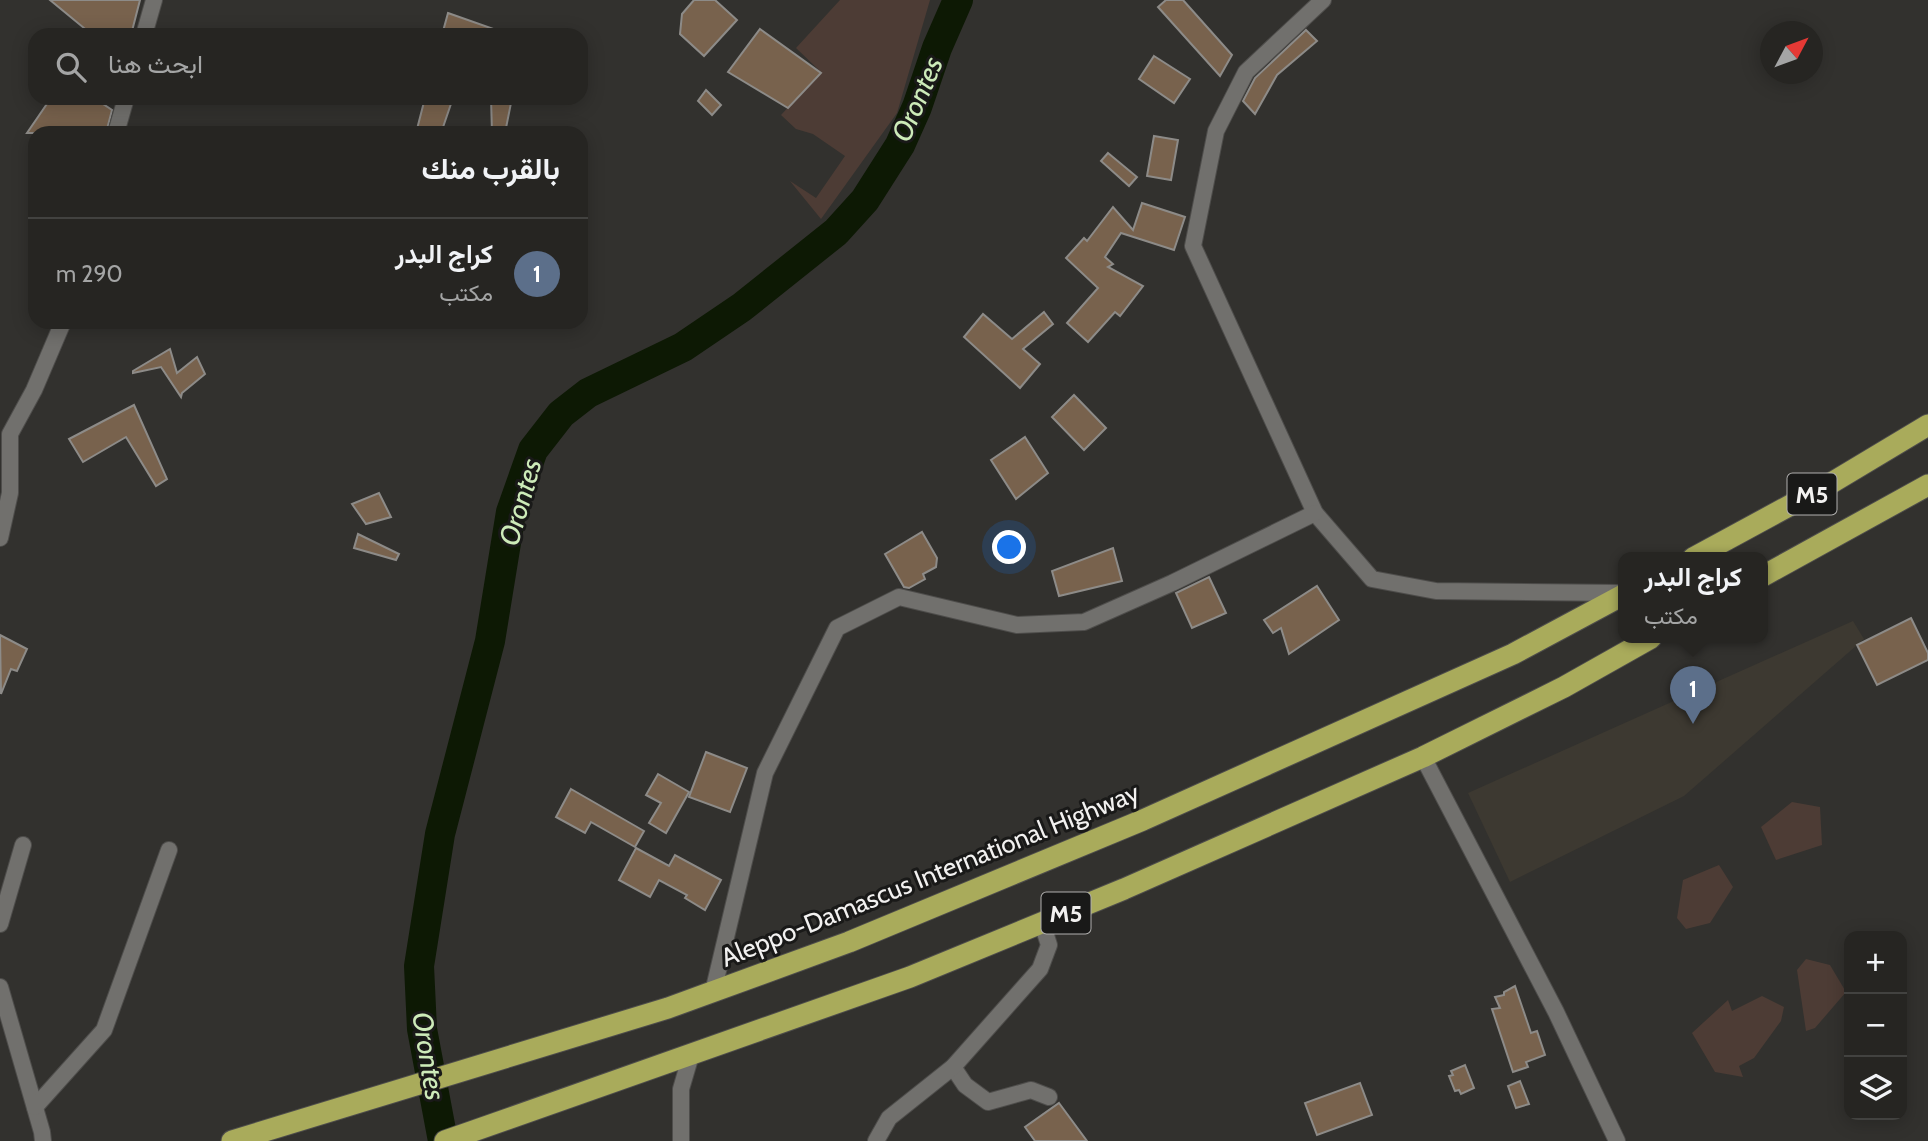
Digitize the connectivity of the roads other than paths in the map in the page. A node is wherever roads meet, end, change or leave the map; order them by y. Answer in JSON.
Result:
{"nodes":[{"id":1,"x":154,"y":0,"type":"edge"},
{"id":2,"x":1323,"y":0,"type":"edge"},
{"id":3,"x":146,"y":28,"type":"edge"},
{"id":4,"x":124,"y":105,"type":"edge"},
{"id":5,"x":119,"y":126,"type":"edge"},
{"id":6,"x":60,"y":329,"type":"edge"},
{"id":7,"x":1928,"y":425,"type":"edge"},
{"id":8,"x":1928,"y":485,"type":"edge"},
{"id":9,"x":1315,"y":513,"type":"junction"},
{"id":10,"x":0,"y":538,"type":"edge"},
{"id":11,"x":1704,"y":552,"type":"edge"},
{"id":12,"x":1768,"y":573,"type":"edge"},
{"id":13,"x":1618,"y":594,"type":"edge"},
{"id":14,"x":1618,"y":597,"type":"edge"},
{"id":15,"x":1642,"y":643,"type":"edge"},
{"id":16,"x":1423,"y":757,"type":"junction"},
{"id":17,"x":23,"y":845,"type":"dead end"},
{"id":18,"x":169,"y":850,"type":"dead end"},
{"id":19,"x":1042,"y":923,"type":"junction"},
{"id":20,"x":0,"y":924,"type":"edge"},
{"id":21,"x":0,"y":987,"type":"edge"},
{"id":22,"x":713,"y":992,"type":"junction"},
{"id":23,"x":691,"y":1055,"type":"junction"},
{"id":24,"x":953,"y":1067,"type":"junction"},
{"id":25,"x":1049,"y":1097,"type":"dead end"},
{"id":26,"x":35,"y":1107,"type":"junction"},
{"id":27,"x":452,"y":1139,"type":"edge"},
{"id":28,"x":43,"y":1141,"type":"edge"},
{"id":29,"x":232,"y":1141,"type":"edge"},
{"id":30,"x":681,"y":1141,"type":"edge"},
{"id":31,"x":876,"y":1141,"type":"edge"},
{"id":32,"x":1617,"y":1141,"type":"edge"}],
"edges":[{"from":1,"to":3,"type":"street"},
{"from":2,"to":9,"type":"street"},
{"from":4,"to":5,"type":"street"},
{"from":6,"to":10,"type":"street"},
{"from":7,"to":11,"type":"highway","number":"M5"},
{"from":8,"to":12,"type":"highway","number":"M5"},
{"from":9,"to":13,"type":"street"},
{"from":9,"to":22,"type":"street"},
{"from":14,"to":22,"type":"highway","name":"Aleppo-Damascus International Highway","number":"M5"},
{"from":15,"to":16,"type":"highway","number":"M5"},
{"from":16,"to":19,"type":"highway","number":"M5"},
{"from":16,"to":32,"type":"street"},
{"from":17,"to":20,"type":"street"},
{"from":18,"to":26,"type":"street"},
{"from":19,"to":23,"type":"highway","number":"M5"},
{"from":19,"to":24,"type":"street"},
{"from":21,"to":26,"type":"street"},
{"from":22,"to":29,"type":"highway","name":"Aleppo-Damascus International Highway","number":"M5"},
{"from":23,"to":27,"type":"highway","number":"M5"},
{"from":23,"to":30,"type":"street"},
{"from":24,"to":25,"type":"street"},
{"from":24,"to":31,"type":"street"},
{"from":26,"to":28,"type":"street"}]}
